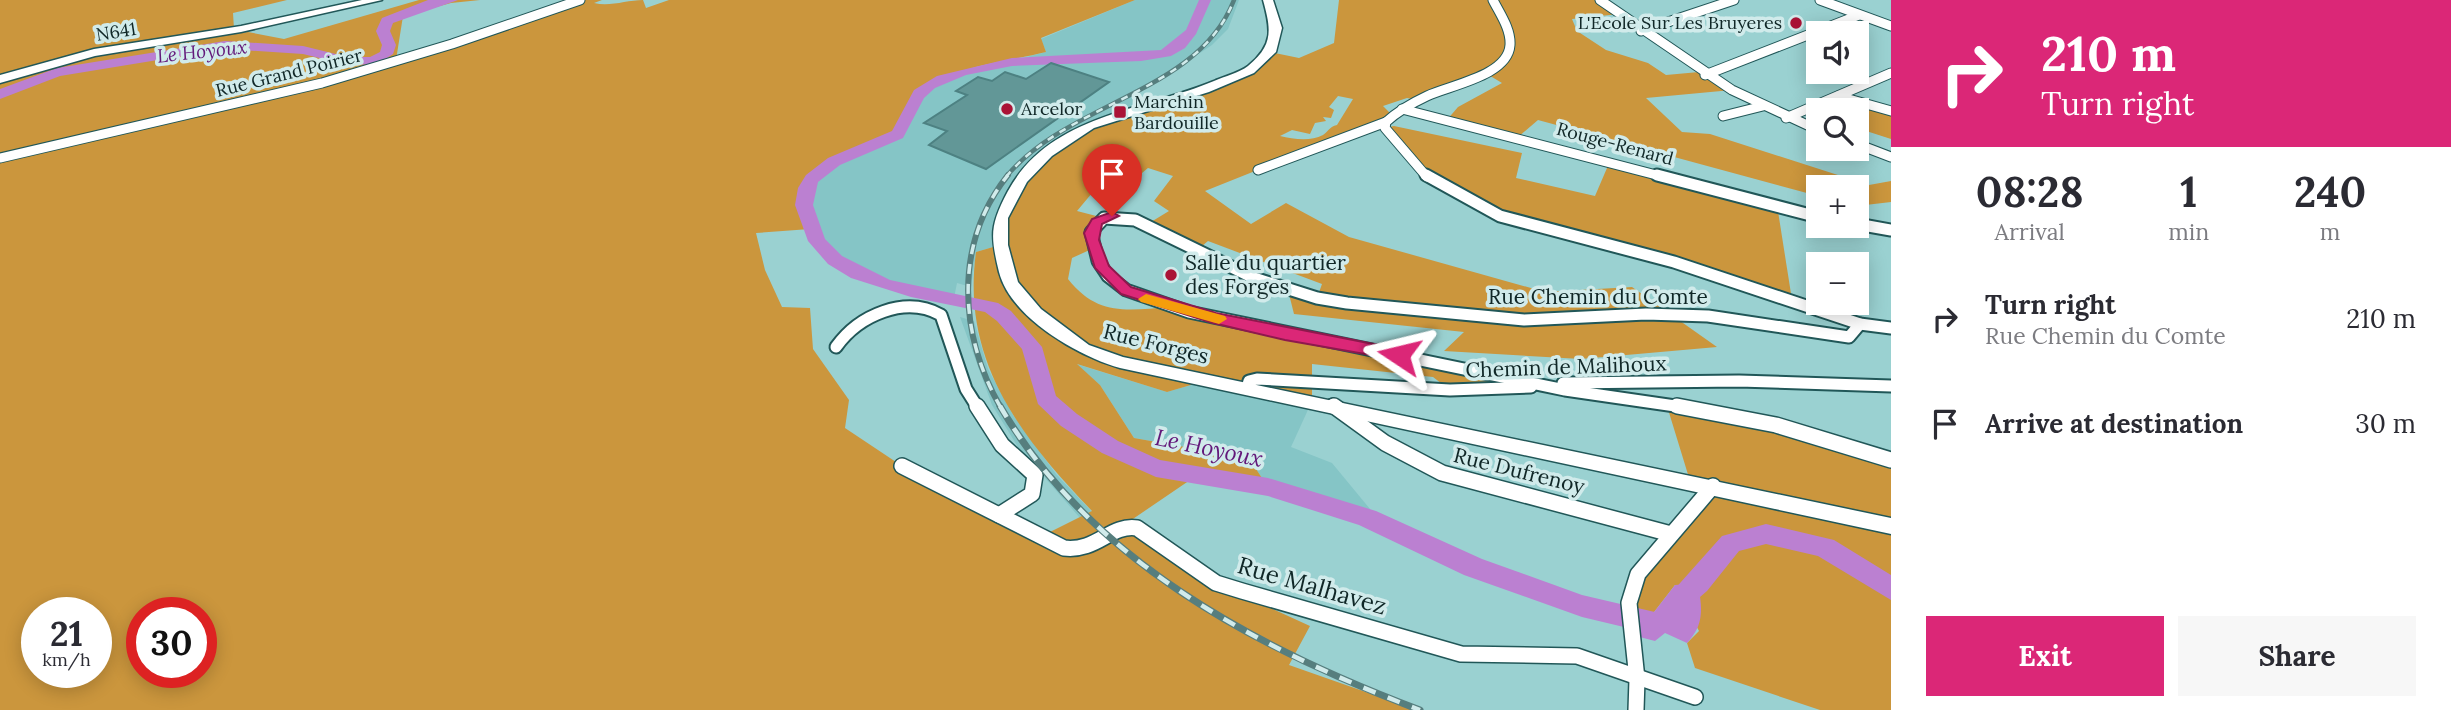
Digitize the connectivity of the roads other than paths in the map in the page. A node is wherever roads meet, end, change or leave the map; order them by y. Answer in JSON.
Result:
{"nodes":[{"id":1,"x":377,"y":0,"type":"edge"},
{"id":2,"x":580,"y":0,"type":"edge"},
{"id":3,"x":1268,"y":0,"type":"edge"},
{"id":4,"x":1493,"y":0,"type":"edge"},
{"id":5,"x":1600,"y":0,"type":"edge"},
{"id":6,"x":1734,"y":0,"type":"edge"},
{"id":7,"x":1820,"y":0,"type":"edge"},
{"id":8,"x":1859,"y":15,"type":"junction"},
{"id":9,"x":1891,"y":26,"type":"edge"},
{"id":10,"x":1641,"y":31,"type":"junction"},
{"id":11,"x":1891,"y":73,"type":"edge"},
{"id":12,"x":1705,"y":75,"type":"junction"},
{"id":13,"x":0,"y":79,"type":"edge"},
{"id":14,"x":1838,"y":96,"type":"junction"},
{"id":15,"x":1763,"y":106,"type":"junction"},
{"id":16,"x":1402,"y":109,"type":"junction"},
{"id":17,"x":1891,"y":111,"type":"edge"},
{"id":18,"x":1723,"y":116,"type":"dead end"},
{"id":19,"x":1786,"y":118,"type":"junction"},
{"id":20,"x":1386,"y":122,"type":"junction"},
{"id":21,"x":1806,"y":126,"type":"edge"},
{"id":22,"x":1869,"y":149,"type":"edge"},
{"id":23,"x":1891,"y":157,"type":"edge"},
{"id":24,"x":0,"y":158,"type":"edge"},
{"id":25,"x":1258,"y":170,"type":"dead end"},
{"id":26,"x":1806,"y":214,"type":"edge"},
{"id":27,"x":1869,"y":227,"type":"edge"},
{"id":28,"x":1891,"y":230,"type":"edge"},
{"id":29,"x":1860,"y":324,"type":"junction"},
{"id":30,"x":1891,"y":328,"type":"edge"},
{"id":31,"x":836,"y":347,"type":"dead end"},
{"id":32,"x":1543,"y":384,"type":"junction"},
{"id":33,"x":1891,"y":386,"type":"edge"},
{"id":34,"x":1247,"y":388,"type":"junction"},
{"id":35,"x":1332,"y":405,"type":"junction"},
{"id":36,"x":1891,"y":460,"type":"edge"},
{"id":37,"x":902,"y":466,"type":"dead end"},
{"id":38,"x":1713,"y":486,"type":"junction"},
{"id":39,"x":999,"y":514,"type":"junction"},
{"id":40,"x":1891,"y":526,"type":"edge"},
{"id":41,"x":1671,"y":534,"type":"junction"},
{"id":42,"x":1632,"y":635,"type":"joint"},
{"id":43,"x":1637,"y":679,"type":"junction"},
{"id":44,"x":1695,"y":697,"type":"dead end"},
{"id":45,"x":1636,"y":710,"type":"edge"}],
"edges":[{"from":1,"to":13,"type":"main road","name":"N641","number":"N641"},
{"from":2,"to":24,"type":"street","name":"Rue Grand Poirier"},
{"from":3,"to":34,"type":"main road","name":"Rue Forges"},
{"from":4,"to":16,"type":"street"},
{"from":5,"to":10,"type":"street"},
{"from":6,"to":10,"type":"street"},
{"from":7,"to":8,"type":"street"},
{"from":8,"to":9,"type":"street"},
{"from":8,"to":12,"type":"street"},
{"from":10,"to":12,"type":"street"},
{"from":11,"to":14,"type":"street"},
{"from":12,"to":15,"type":"street"},
{"from":14,"to":17,"type":"street"},
{"from":14,"to":19,"type":"street"},
{"from":15,"to":18,"type":"street"},
{"from":15,"to":19,"type":"street"},
{"from":16,"to":20,"type":"street"},
{"from":16,"to":26,"type":"street","name":"Rouge-Renard"},
{"from":19,"to":21,"type":"street"},
{"from":20,"to":25,"type":"street"},
{"from":20,"to":29,"type":"street","name":"Rue Chemin du Comte"},
{"from":22,"to":23,"type":"street"},
{"from":27,"to":28,"type":"street"},
{"from":29,"to":30,"type":"street"},
{"from":29,"to":32,"type":"street","name":"Rue Chemin du Comte"},
{"from":31,"to":39,"type":"street"},
{"from":32,"to":33,"type":"street","name":"Chemin de Malihoux"},
{"from":32,"to":34,"type":"street","name":"Chemin de Malihoux"},
{"from":32,"to":36,"type":"street","name":"Rue Chemin du Comte"},
{"from":34,"to":35,"type":"main road","name":"Rue Forges"},
{"from":35,"to":38,"type":"main road","name":"Rue Forges"},
{"from":35,"to":41,"type":"street","name":"Rue Dufrenoy"},
{"from":37,"to":39,"type":"street","name":"Rue Malhavez"},
{"from":38,"to":40,"type":"main road","name":"Rue Forges"},
{"from":38,"to":41,"type":"street"},
{"from":39,"to":43,"type":"street","name":"Rue Malhavez"},
{"from":41,"to":42,"type":"street"},
{"from":42,"to":43,"type":"street"},
{"from":43,"to":44,"type":"street","name":"Rue Malhavez"},
{"from":43,"to":45,"type":"street"}]}
